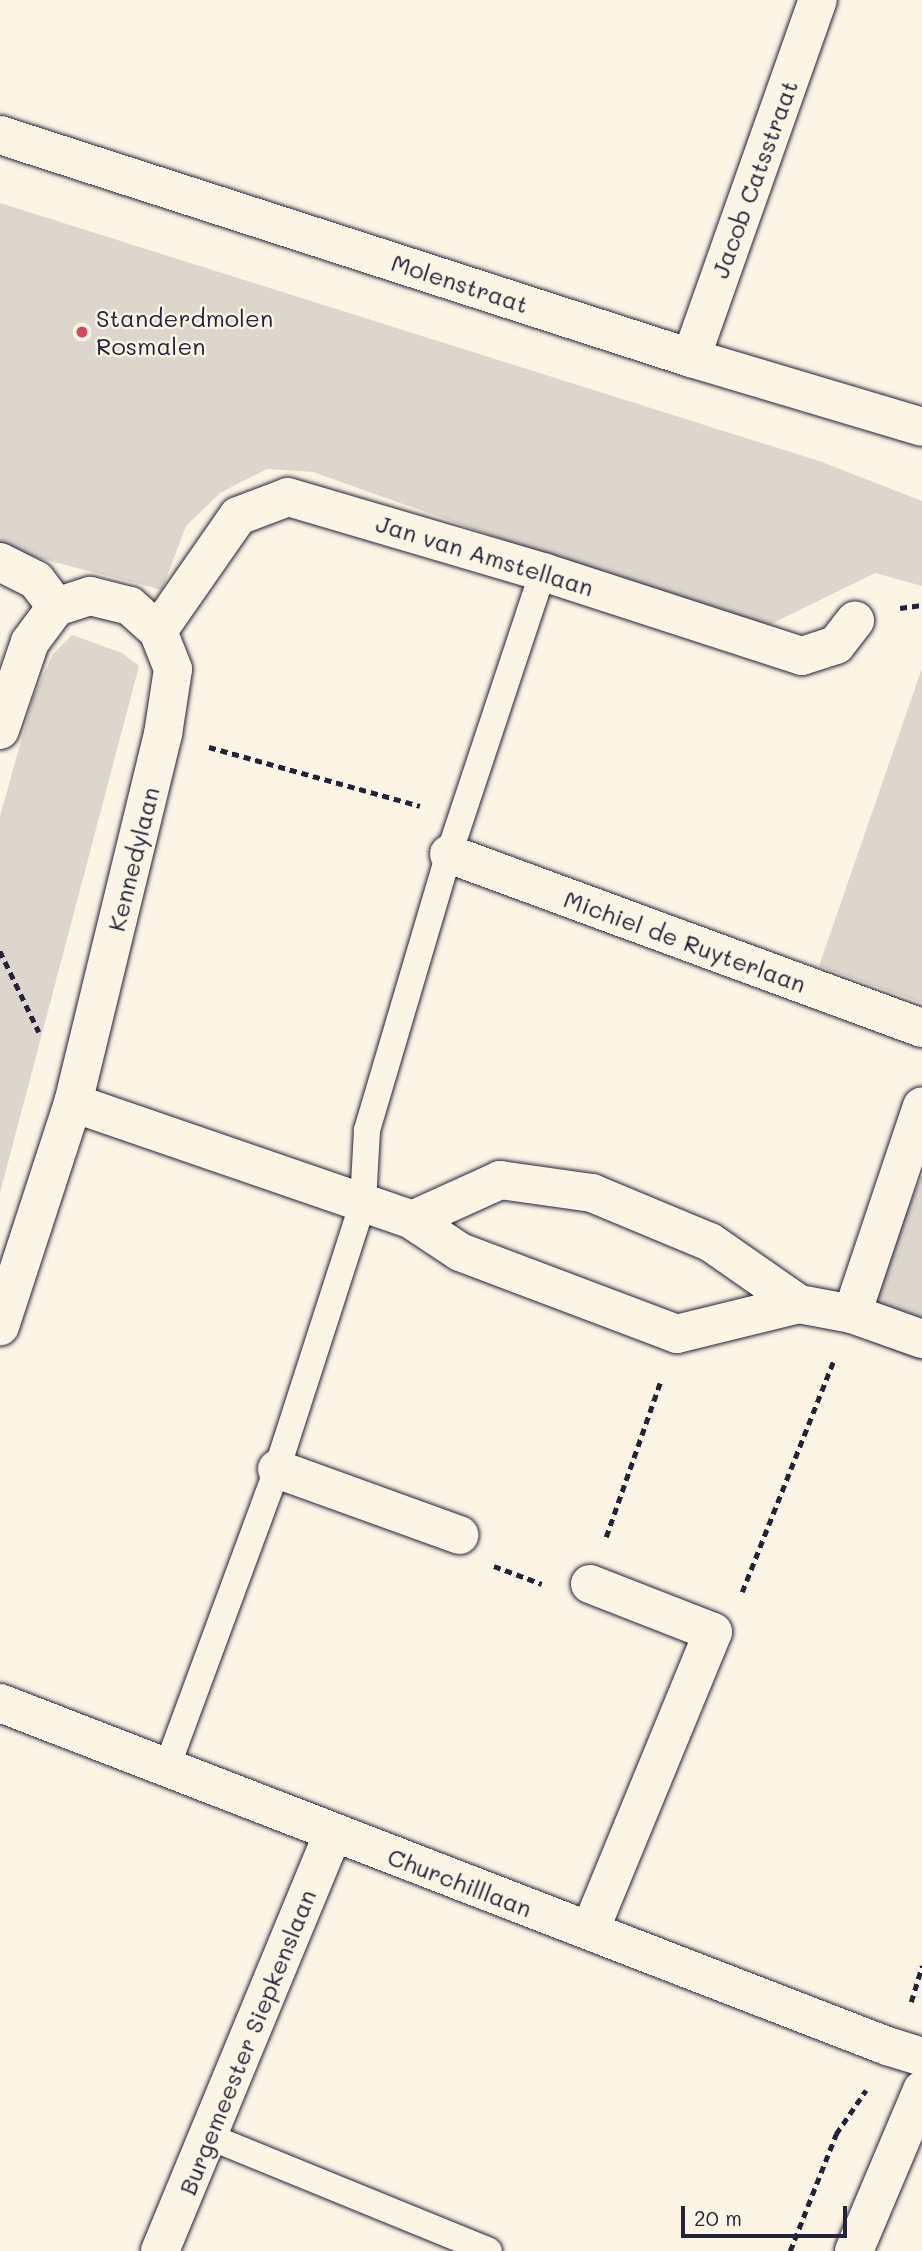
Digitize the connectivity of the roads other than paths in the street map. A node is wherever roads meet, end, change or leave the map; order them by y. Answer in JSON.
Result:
{"nodes":[{"id":1,"x":818,"y":0,"type":"edge"},
{"id":2,"x":0,"y":135,"type":"edge"},
{"id":3,"x":691,"y":358,"type":"junction"},
{"id":4,"x":922,"y":427,"type":"edge"},
{"id":5,"x":0,"y":562,"type":"edge"},
{"id":6,"x":543,"y":572,"type":"junction"},
{"id":7,"x":57,"y":607,"type":"junction"},
{"id":8,"x":855,"y":621,"type":"dead end"},
{"id":9,"x":158,"y":631,"type":"junction"},
{"id":10,"x":0,"y":730,"type":"edge"},
{"id":11,"x":449,"y":854,"type":"junction"},
{"id":12,"x":922,"y":1028,"type":"edge"},
{"id":13,"x":73,"y":1102,"type":"junction"},
{"id":14,"x":922,"y":1106,"type":"edge"},
{"id":15,"x":363,"y":1202,"type":"junction"},
{"id":16,"x":412,"y":1220,"type":"junction"},
{"id":17,"x":799,"y":1304,"type":"junction"},
{"id":18,"x":852,"y":1314,"type":"junction"},
{"id":19,"x":0,"y":1326,"type":"edge"},
{"id":20,"x":922,"y":1339,"type":"edge"},
{"id":21,"x":277,"y":1469,"type":"junction"},
{"id":22,"x":459,"y":1535,"type":"road end"},
{"id":23,"x":590,"y":1584,"type":"road end"},
{"id":24,"x":0,"y":1703,"type":"edge"},
{"id":25,"x":167,"y":1767,"type":"junction"},
{"id":26,"x":334,"y":1833,"type":"junction"},
{"id":27,"x":590,"y":1931,"type":"junction"},
{"id":28,"x":905,"y":2052,"type":"edge"},
{"id":29,"x":922,"y":2090,"type":"edge"},
{"id":30,"x":210,"y":2137,"type":"junction"},
{"id":31,"x":160,"y":2251,"type":"edge"},
{"id":32,"x":487,"y":2251,"type":"edge"},
{"id":33,"x":854,"y":2251,"type":"edge"}],
"edges":[{"from":1,"to":3,"type":"street","name":"Jacob Catsstraat"},
{"from":2,"to":3,"type":"street","name":"Molenstraat"},
{"from":3,"to":4,"type":"street","name":"Molenstraat"},
{"from":5,"to":7,"type":"street"},
{"from":6,"to":8,"type":"street","name":"Jan van Amstellaan"},
{"from":6,"to":9,"type":"street","name":"Jan van Amstellaan"},
{"from":6,"to":11,"type":"lane"},
{"from":7,"to":9,"type":"street","name":"Kennedylaan"},
{"from":7,"to":10,"type":"street"},
{"from":9,"to":13,"type":"street","name":"Kennedylaan"},
{"from":11,"to":12,"type":"street","name":"Michiel de Ruyterlaan"},
{"from":11,"to":15,"type":"lane"},
{"from":13,"to":15,"type":"street"},
{"from":13,"to":19,"type":"street","name":"Kennedylaan"},
{"from":14,"to":18,"type":"street"},
{"from":15,"to":16,"type":"street"},
{"from":15,"to":21,"type":"lane"},
{"from":16,"to":17,"type":"street"},
{"from":16,"to":17,"type":"street"},
{"from":17,"to":18,"type":"street"},
{"from":18,"to":20,"type":"street"},
{"from":21,"to":22,"type":"street"},
{"from":21,"to":25,"type":"lane"},
{"from":23,"to":27,"type":"street"},
{"from":24,"to":25,"type":"street","name":"Churchilllaan"},
{"from":25,"to":26,"type":"street","name":"Churchilllaan"},
{"from":26,"to":27,"type":"street","name":"Churchilllaan"},
{"from":26,"to":30,"type":"street","name":"Burgemeester Siepkenslaan"},
{"from":27,"to":28,"type":"street","name":"Churchilllaan"},
{"from":29,"to":33,"type":"street"},
{"from":30,"to":31,"type":"street","name":"Burgemeester Siepkenslaan"},
{"from":30,"to":32,"type":"lane"}]}
